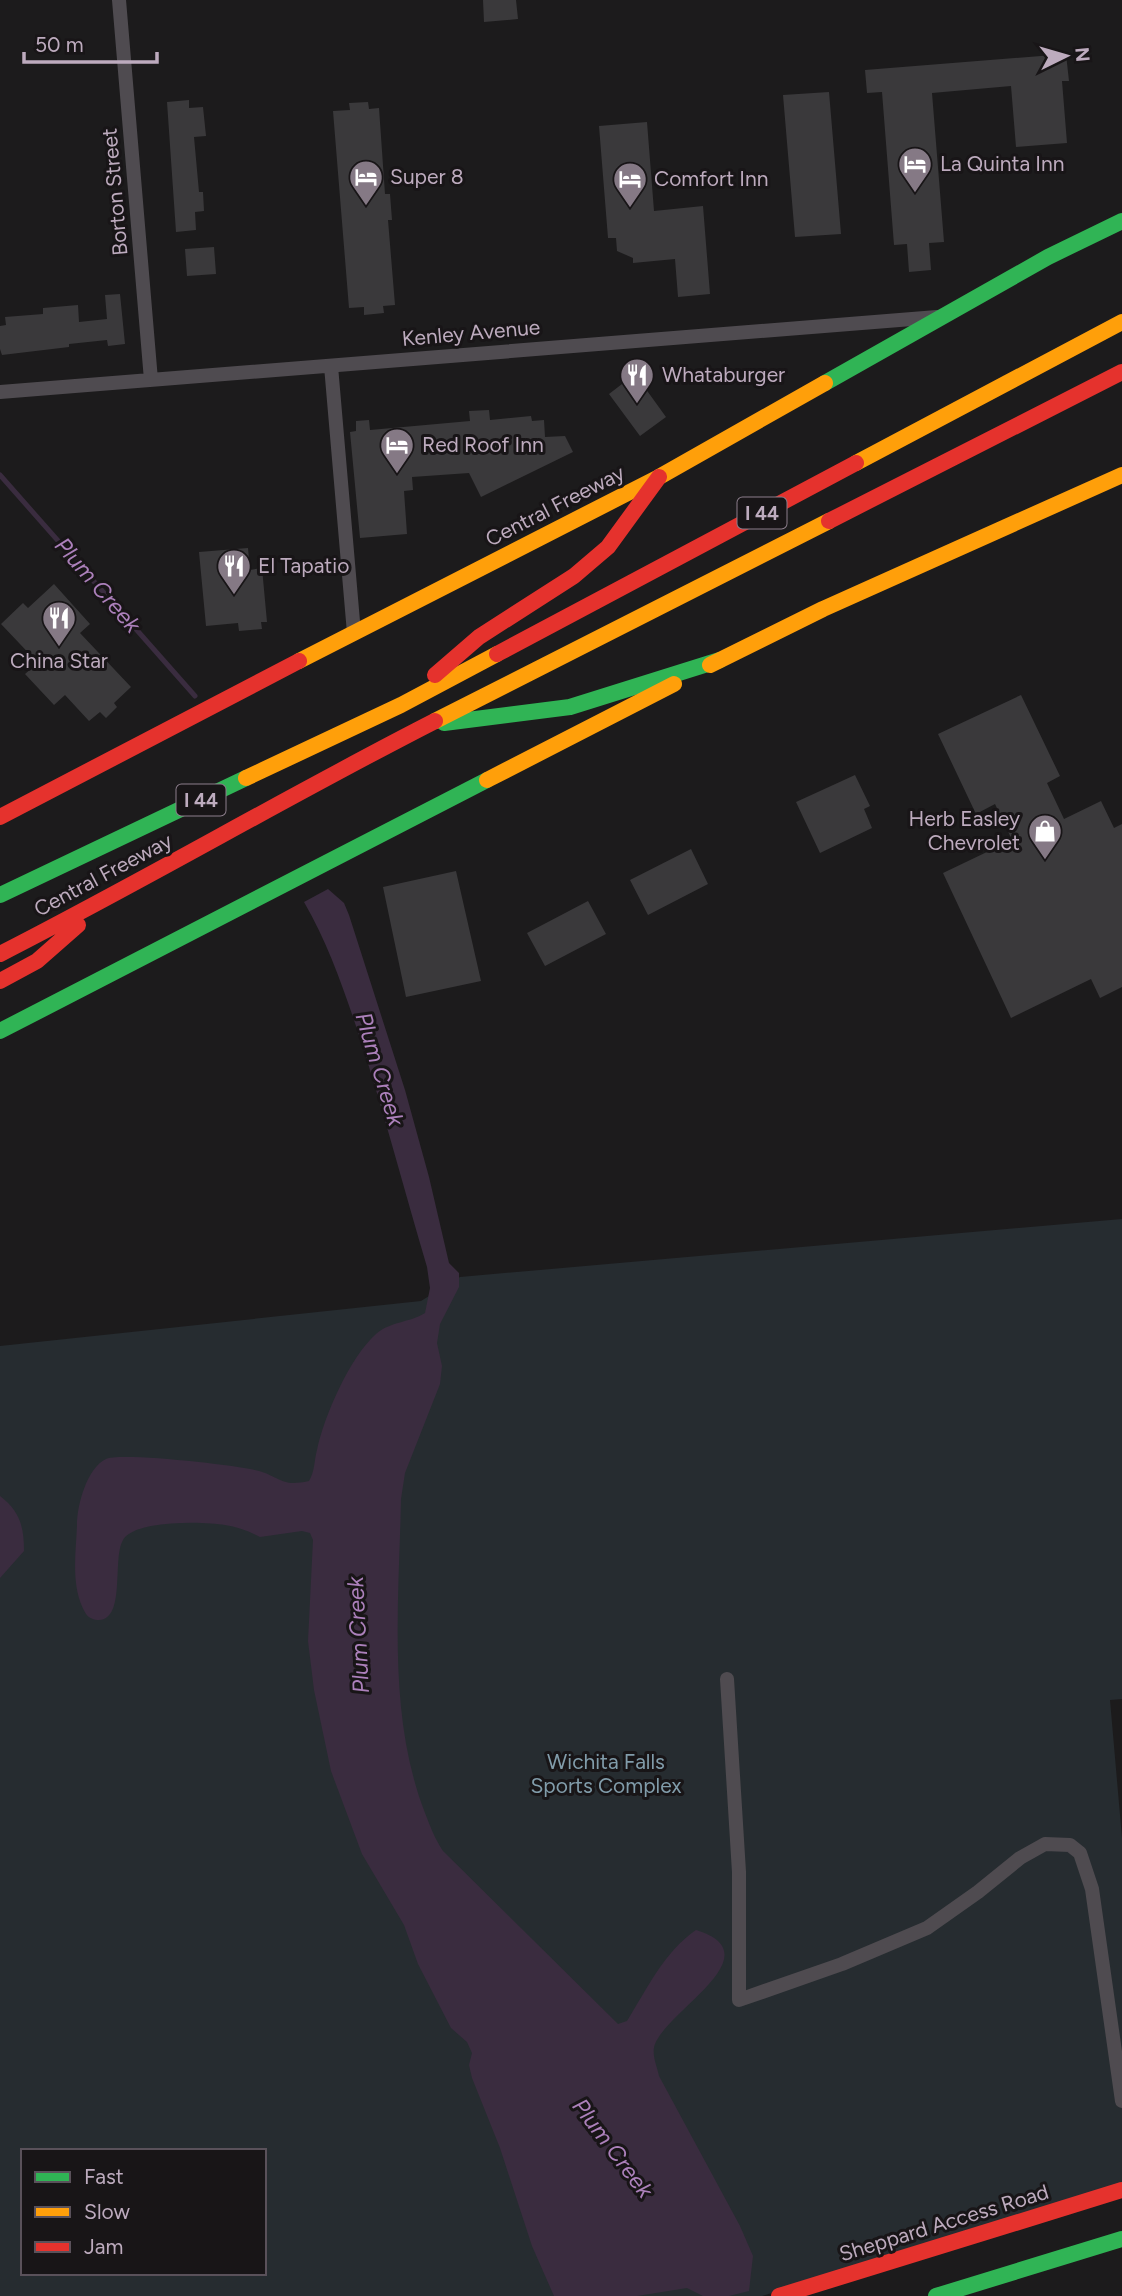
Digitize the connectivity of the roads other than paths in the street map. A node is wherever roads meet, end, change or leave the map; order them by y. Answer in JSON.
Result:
{"nodes":[{"id":1,"x":119,"y":0,"type":"edge"},
{"id":2,"x":1122,"y":221,"type":"edge"},
{"id":3,"x":944,"y":316,"type":"junction"},
{"id":4,"x":1122,"y":322,"type":"edge"},
{"id":5,"x":331,"y":366,"type":"junction"},
{"id":6,"x":1122,"y":372,"type":"edge"},
{"id":7,"x":151,"y":380,"type":"junction"},
{"id":8,"x":0,"y":393,"type":"edge"},
{"id":9,"x":1122,"y":475,"type":"edge"},
{"id":10,"x":659,"y":477,"type":"junction"},
{"id":11,"x":354,"y":633,"type":"junction"},
{"id":12,"x":720,"y":660,"type":"junction"},
{"id":13,"x":401,"y":705,"type":"junction"},
{"id":14,"x":425,"y":725,"type":"junction"},
{"id":15,"x":0,"y":817,"type":"edge"},
{"id":16,"x":0,"y":895,"type":"edge"},
{"id":17,"x":108,"y":899,"type":"junction"},
{"id":18,"x":0,"y":954,"type":"edge"},
{"id":19,"x":0,"y":981,"type":"edge"},
{"id":20,"x":0,"y":1031,"type":"edge"},
{"id":21,"x":727,"y":1679,"type":"dead end"},
{"id":22,"x":1122,"y":2101,"type":"edge"},
{"id":23,"x":1122,"y":2190,"type":"edge"},
{"id":24,"x":1122,"y":2239,"type":"edge"},
{"id":25,"x":779,"y":2296,"type":"edge"},
{"id":26,"x":936,"y":2296,"type":"edge"}],
"edges":[{"from":1,"to":7,"type":"street","name":"Borton Street"},
{"from":2,"to":3,"type":"main road","name":"Central Freeway"},
{"from":3,"to":5,"type":"street","name":"Kenley Avenue"},
{"from":3,"to":10,"type":"main road","name":"Central Freeway"},
{"from":4,"to":13,"type":"main road","name":"Central Freeway","number":"I 44"},
{"from":5,"to":7,"type":"street","name":"Kenley Avenue"},
{"from":5,"to":11,"type":"street"},
{"from":6,"to":14,"type":"main road","name":"Central Freeway","number":"I 44"},
{"from":7,"to":8,"type":"street","name":"Kenley Avenue"},
{"from":9,"to":12,"type":"main road"},
{"from":10,"to":11,"type":"main road","name":"Central Freeway"},
{"from":10,"to":13,"type":"main road"},
{"from":11,"to":15,"type":"main road","name":"Central Freeway"},
{"from":12,"to":14,"type":"main road"},
{"from":12,"to":20,"type":"main road"},
{"from":13,"to":16,"type":"main road","name":"Central Freeway","number":"I 44"},
{"from":14,"to":17,"type":"main road","name":"Central Freeway","number":"I 44"},
{"from":17,"to":18,"type":"main road","name":"Central Freeway","number":"I 44"},
{"from":17,"to":19,"type":"main road"},
{"from":21,"to":22,"type":"street"},
{"from":23,"to":25,"type":"main road","name":"Sheppard Access Road"},
{"from":24,"to":26,"type":"main road"}]}
